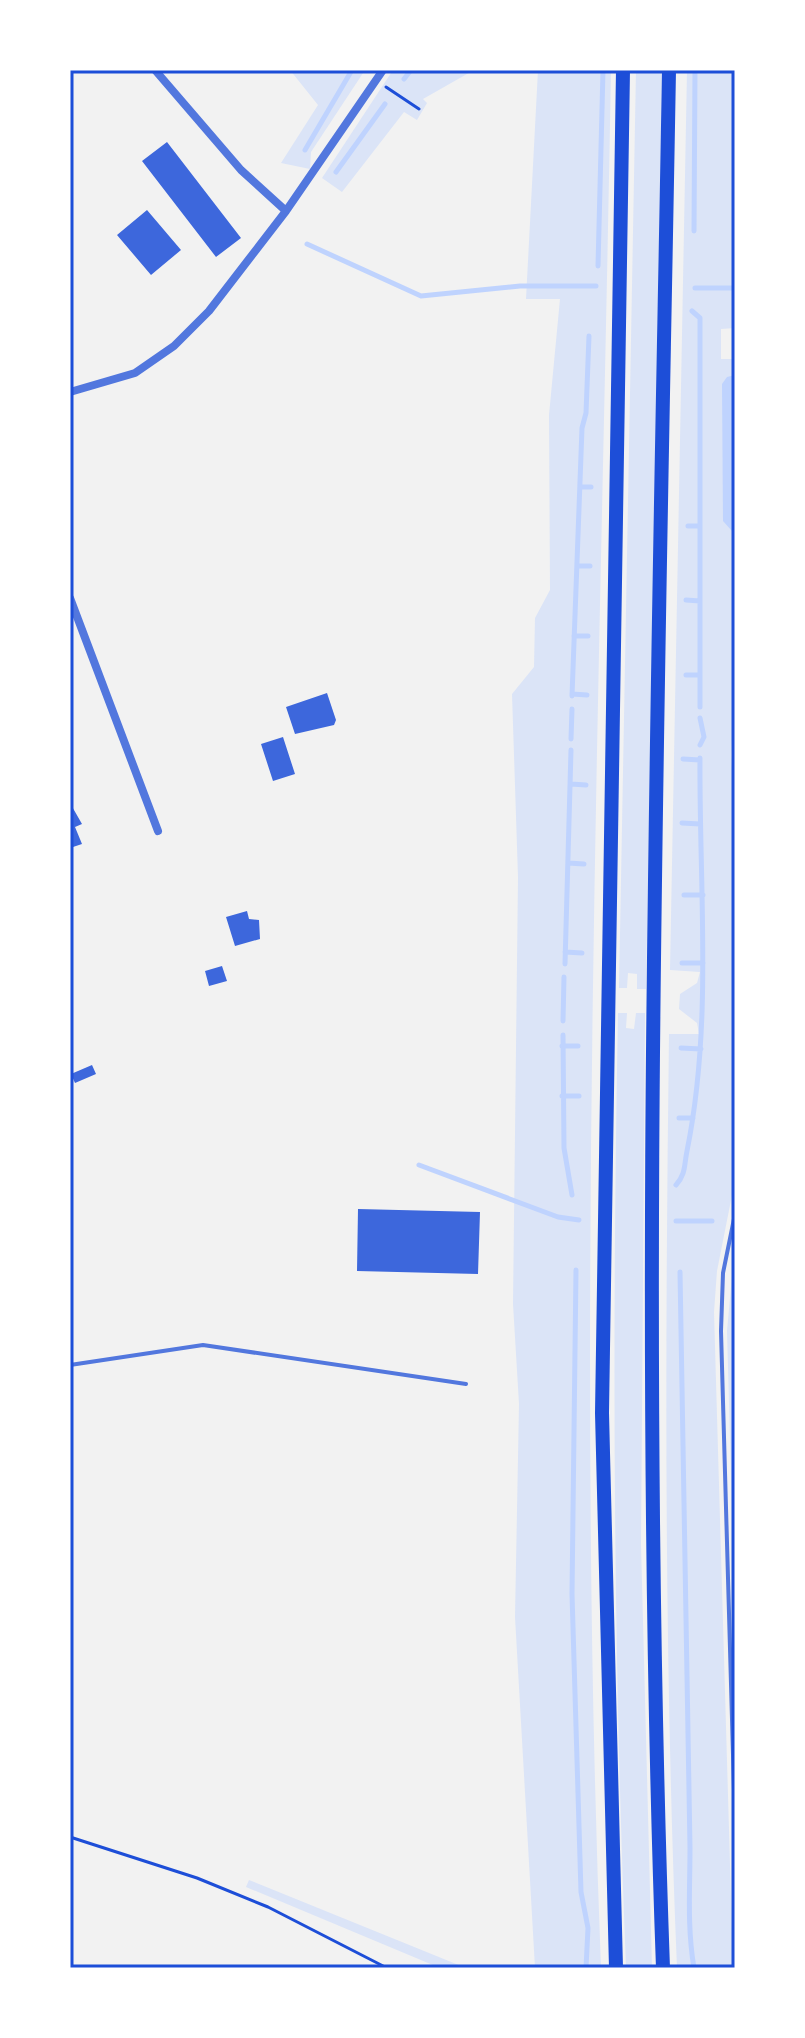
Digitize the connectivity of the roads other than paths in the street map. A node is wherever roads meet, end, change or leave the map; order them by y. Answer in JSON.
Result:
{"nodes":[{"id":1,"x":155,"y":70,"type":"edge"},
{"id":2,"x":383,"y":70,"type":"edge"},
{"id":3,"x":623,"y":70,"type":"edge"},
{"id":4,"x":669,"y":70,"type":"edge"},
{"id":5,"x":286,"y":211,"type":"junction"},
{"id":6,"x":70,"y":392,"type":"edge"},
{"id":7,"x":70,"y":598,"type":"edge"},
{"id":8,"x":158,"y":831,"type":"dead end"},
{"id":9,"x":735,"y":1214,"type":"edge"},
{"id":10,"x":70,"y":1365,"type":"edge"},
{"id":11,"x":466,"y":1384,"type":"dead end"},
{"id":12,"x":735,"y":1825,"type":"edge"},
{"id":13,"x":616,"y":1968,"type":"edge"},
{"id":14,"x":663,"y":1968,"type":"edge"}],
"edges":[{"from":1,"to":5,"type":"street"},
{"from":2,"to":5,"type":"street"},
{"from":3,"to":13,"type":"highway"},
{"from":4,"to":14,"type":"highway"},
{"from":5,"to":6,"type":"street"},
{"from":7,"to":8,"type":"street"},
{"from":9,"to":12,"type":"lane"},
{"from":10,"to":11,"type":"lane"}]}
